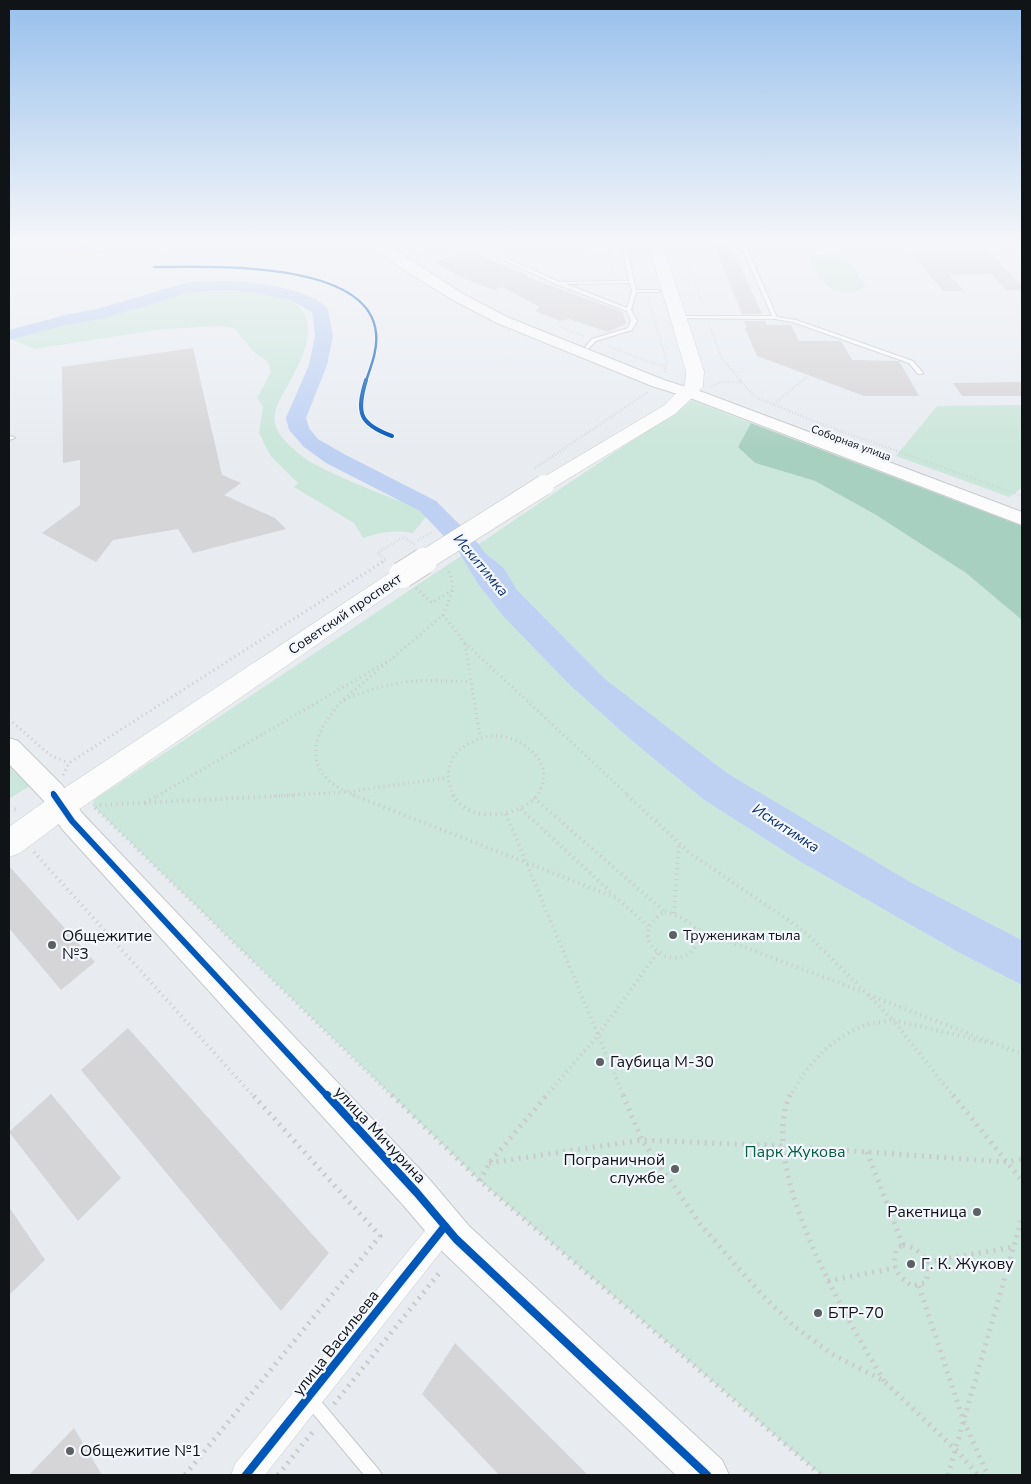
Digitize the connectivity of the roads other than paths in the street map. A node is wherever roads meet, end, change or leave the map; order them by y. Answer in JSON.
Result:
{"nodes":[{"id":1,"x":482,"y":309,"type":"edge"},
{"id":2,"x":497,"y":309,"type":"edge"},
{"id":3,"x":664,"y":309,"type":"edge"},
{"id":4,"x":676,"y":309,"type":"edge"},
{"id":5,"x":771,"y":309,"type":"edge"},
{"id":6,"x":629,"y":310,"type":"edge"},
{"id":7,"x":678,"y":317,"type":"junction"},
{"id":8,"x":775,"y":318,"type":"junction"},
{"id":9,"x":591,"y":344,"type":"junction"},
{"id":10,"x":920,"y":373,"type":"dead end"},
{"id":11,"x":675,"y":382,"type":"junction"},
{"id":12,"x":880,"y":460,"type":"junction"},
{"id":13,"x":1022,"y":506,"type":"edge"},
{"id":14,"x":1022,"y":519,"type":"edge"},
{"id":15,"x":9,"y":748,"type":"edge"},
{"id":16,"x":57,"y":799,"type":"junction"},
{"id":17,"x":9,"y":822,"type":"edge"},
{"id":18,"x":20,"y":846,"type":"edge"},
{"id":19,"x":445,"y":1226,"type":"junction"},
{"id":20,"x":317,"y":1407,"type":"junction"},
{"id":21,"x":246,"y":1475,"type":"edge"},
{"id":22,"x":374,"y":1475,"type":"edge"},
{"id":23,"x":707,"y":1475,"type":"edge"}],
"edges":[{"from":1,"to":11,"type":"main road"},
{"from":2,"to":9,"type":"main road"},
{"from":3,"to":11,"type":"main road"},
{"from":4,"to":7,"type":"main road"},
{"from":5,"to":8,"type":"lane"},
{"from":6,"to":9,"type":"lane"},
{"from":7,"to":8,"type":"lane"},
{"from":7,"to":11,"type":"main road"},
{"from":8,"to":10,"type":"lane"},
{"from":9,"to":11,"type":"main road"},
{"from":11,"to":12,"type":"main road","name":"Соборная улица"},
{"from":11,"to":16,"type":"main road","name":"Советский проспект","bridge":true},
{"from":12,"to":13,"type":"main road","name":"Соборная улица"},
{"from":12,"to":14,"type":"main road","name":"Соборная улица"},
{"from":15,"to":16,"type":"main road","name":"улица Мичурина"},
{"from":16,"to":17,"type":"main road","name":"Советский проспект"},
{"from":16,"to":18,"type":"main road","name":"Советский проспект"},
{"from":16,"to":19,"type":"main road","name":"улица Мичурина"},
{"from":19,"to":20,"type":"street","name":"улица Васильева"},
{"from":19,"to":23,"type":"main road","name":"улица Мичурина"},
{"from":20,"to":21,"type":"street","name":"улица Васильева"},
{"from":20,"to":22,"type":"lane"}]}
